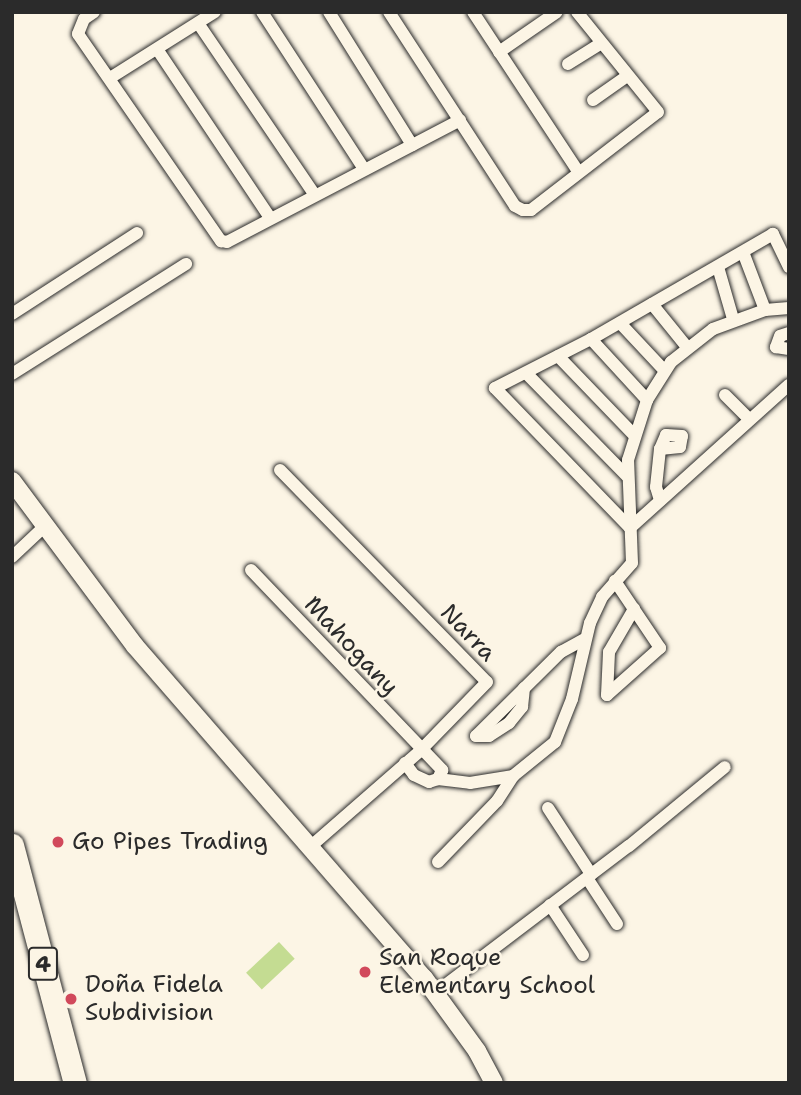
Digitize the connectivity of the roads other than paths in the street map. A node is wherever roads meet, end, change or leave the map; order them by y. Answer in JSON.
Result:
{"nodes":[{"id":1,"x":94,"y":12,"type":"edge"},
{"id":2,"x":215,"y":12,"type":"edge"},
{"id":3,"x":262,"y":12,"type":"edge"},
{"id":4,"x":329,"y":12,"type":"edge"},
{"id":5,"x":389,"y":12,"type":"edge"},
{"id":6,"x":473,"y":12,"type":"edge"},
{"id":7,"x":558,"y":12,"type":"edge"},
{"id":8,"x":577,"y":12,"type":"edge"},
{"id":9,"x":198,"y":23,"type":"junction"},
{"id":10,"x":599,"y":44,"type":"junction"},
{"id":11,"x":157,"y":49,"type":"junction"},
{"id":12,"x":499,"y":52,"type":"junction"},
{"id":13,"x":568,"y":64,"type":"dead end"},
{"id":14,"x":627,"y":76,"type":"junction"},
{"id":15,"x":110,"y":78,"type":"junction"},
{"id":16,"x":593,"y":100,"type":"dead end"},
{"id":17,"x":460,"y":120,"type":"junction"},
{"id":18,"x":412,"y":145,"type":"junction"},
{"id":19,"x":364,"y":169,"type":"junction"},
{"id":20,"x":578,"y":171,"type":"junction"},
{"id":21,"x":315,"y":195,"type":"junction"},
{"id":22,"x":270,"y":218,"type":"junction"},
{"id":23,"x":137,"y":233,"type":"dead end"},
{"id":24,"x":786,"y":251,"type":"edge"},
{"id":25,"x":743,"y":252,"type":"junction"},
{"id":26,"x":186,"y":264,"type":"dead end"},
{"id":27,"x":718,"y":267,"type":"junction"},
{"id":28,"x":789,"y":267,"type":"edge"},
{"id":29,"x":652,"y":304,"type":"junction"},
{"id":30,"x":789,"y":308,"type":"edge"},
{"id":31,"x":765,"y":310,"type":"junction"},
{"id":32,"x":12,"y":314,"type":"edge"},
{"id":33,"x":733,"y":319,"type":"junction"},
{"id":34,"x":620,"y":323,"type":"junction"},
{"id":35,"x":789,"y":333,"type":"edge"},
{"id":36,"x":591,"y":339,"type":"junction"},
{"id":37,"x":687,"y":347,"type":"junction"},
{"id":38,"x":789,"y":349,"type":"edge"},
{"id":39,"x":558,"y":356,"type":"junction"},
{"id":40,"x":664,"y":370,"type":"junction"},
{"id":41,"x":526,"y":373,"type":"junction"},
{"id":42,"x":12,"y":374,"type":"edge"},
{"id":43,"x":789,"y":384,"type":"edge"},
{"id":44,"x":725,"y":395,"type":"dead end"},
{"id":45,"x":647,"y":400,"type":"junction"},
{"id":46,"x":749,"y":419,"type":"junction"},
{"id":47,"x":635,"y":435,"type":"junction"},
{"id":48,"x":660,"y":449,"type":"dead end"},
{"id":49,"x":280,"y":470,"type":"dead end"},
{"id":50,"x":627,"y":476,"type":"junction"},
{"id":51,"x":12,"y":481,"type":"edge"},
{"id":52,"x":660,"y":500,"type":"junction"},
{"id":53,"x":45,"y":526,"type":"junction"},
{"id":54,"x":630,"y":528,"type":"junction"},
{"id":55,"x":12,"y":557,"type":"edge"},
{"id":56,"x":251,"y":570,"type":"dead end"},
{"id":57,"x":615,"y":581,"type":"junction"},
{"id":58,"x":634,"y":609,"type":"junction"},
{"id":59,"x":584,"y":639,"type":"junction"},
{"id":60,"x":524,"y":688,"type":"dead end"},
{"id":61,"x":420,"y":751,"type":"junction"},
{"id":62,"x":405,"y":763,"type":"junction"},
{"id":63,"x":725,"y":767,"type":"dead end"},
{"id":64,"x":440,"y":774,"type":"junction"},
{"id":65,"x":513,"y":776,"type":"junction"},
{"id":66,"x":548,"y":808,"type":"dead end"},
{"id":67,"x":12,"y":845,"type":"edge"},
{"id":68,"x":310,"y":847,"type":"junction"},
{"id":69,"x":438,"y":862,"type":"dead end"},
{"id":70,"x":589,"y":876,"type":"junction"},
{"id":71,"x":550,"y":905,"type":"junction"},
{"id":72,"x":617,"y":924,"type":"dead end"},
{"id":73,"x":583,"y":955,"type":"dead end"},
{"id":74,"x":435,"y":993,"type":"junction"},
{"id":75,"x":75,"y":1083,"type":"edge"},
{"id":76,"x":494,"y":1083,"type":"edge"}],
"edges":[{"from":1,"to":15,"type":"street"},
{"from":2,"to":9,"type":"street"},
{"from":3,"to":19,"type":"street"},
{"from":4,"to":18,"type":"street"},
{"from":5,"to":17,"type":"street"},
{"from":6,"to":12,"type":"street"},
{"from":7,"to":12,"type":"street"},
{"from":8,"to":10,"type":"street"},
{"from":9,"to":11,"type":"street"},
{"from":9,"to":21,"type":"street"},
{"from":10,"to":13,"type":"street"},
{"from":10,"to":14,"type":"street"},
{"from":11,"to":15,"type":"street"},
{"from":11,"to":22,"type":"street"},
{"from":12,"to":20,"type":"street"},
{"from":14,"to":16,"type":"street"},
{"from":14,"to":20,"type":"street"},
{"from":15,"to":22,"type":"street"},
{"from":17,"to":18,"type":"street"},
{"from":17,"to":20,"type":"street"},
{"from":18,"to":19,"type":"street"},
{"from":19,"to":21,"type":"street"},
{"from":21,"to":22,"type":"street"},
{"from":23,"to":32,"type":"street"},
{"from":24,"to":25,"type":"street"},
{"from":24,"to":28,"type":"street"},
{"from":25,"to":27,"type":"street"},
{"from":25,"to":31,"type":"street"},
{"from":26,"to":42,"type":"street"},
{"from":27,"to":29,"type":"street"},
{"from":27,"to":33,"type":"street"},
{"from":29,"to":34,"type":"street"},
{"from":29,"to":37,"type":"street"},
{"from":30,"to":31,"type":"street"},
{"from":31,"to":33,"type":"street"},
{"from":33,"to":37,"type":"street"},
{"from":34,"to":36,"type":"street"},
{"from":34,"to":40,"type":"street"},
{"from":35,"to":38,"type":"street"},
{"from":36,"to":39,"type":"street"},
{"from":36,"to":45,"type":"street"},
{"from":37,"to":40,"type":"street"},
{"from":39,"to":41,"type":"street"},
{"from":39,"to":47,"type":"street"},
{"from":40,"to":45,"type":"street"},
{"from":41,"to":50,"type":"street"},
{"from":41,"to":54,"type":"street"},
{"from":43,"to":46,"type":"street"},
{"from":44,"to":46,"type":"street"},
{"from":45,"to":47,"type":"street"},
{"from":46,"to":52,"type":"street"},
{"from":47,"to":50,"type":"street"},
{"from":48,"to":52,"type":"street"},
{"from":49,"to":61,"type":"street","name":"Narra"},
{"from":50,"to":54,"type":"street"},
{"from":51,"to":53,"type":"street"},
{"from":52,"to":54,"type":"street"},
{"from":53,"to":55,"type":"street"},
{"from":53,"to":68,"type":"street"},
{"from":54,"to":57,"type":"street"},
{"from":56,"to":61,"type":"street","name":"Mahogany"},
{"from":57,"to":58,"type":"street"},
{"from":57,"to":59,"type":"street"},
{"from":58,"to":58,"type":"street"},
{"from":59,"to":60,"type":"street"},
{"from":59,"to":65,"type":"street"},
{"from":61,"to":62,"type":"street","name":"Narra"},
{"from":61,"to":64,"type":"street","name":"Mahogany"},
{"from":62,"to":64,"type":"street"},
{"from":62,"to":68,"type":"street","name":"Narra"},
{"from":63,"to":70,"type":"street"},
{"from":64,"to":65,"type":"street"},
{"from":65,"to":69,"type":"street"},
{"from":66,"to":70,"type":"street"},
{"from":67,"to":75,"type":"highway","number":"4"},
{"from":68,"to":74,"type":"street"},
{"from":70,"to":71,"type":"street"},
{"from":70,"to":72,"type":"street"},
{"from":71,"to":73,"type":"street"},
{"from":71,"to":74,"type":"street"},
{"from":74,"to":76,"type":"street"}]}
